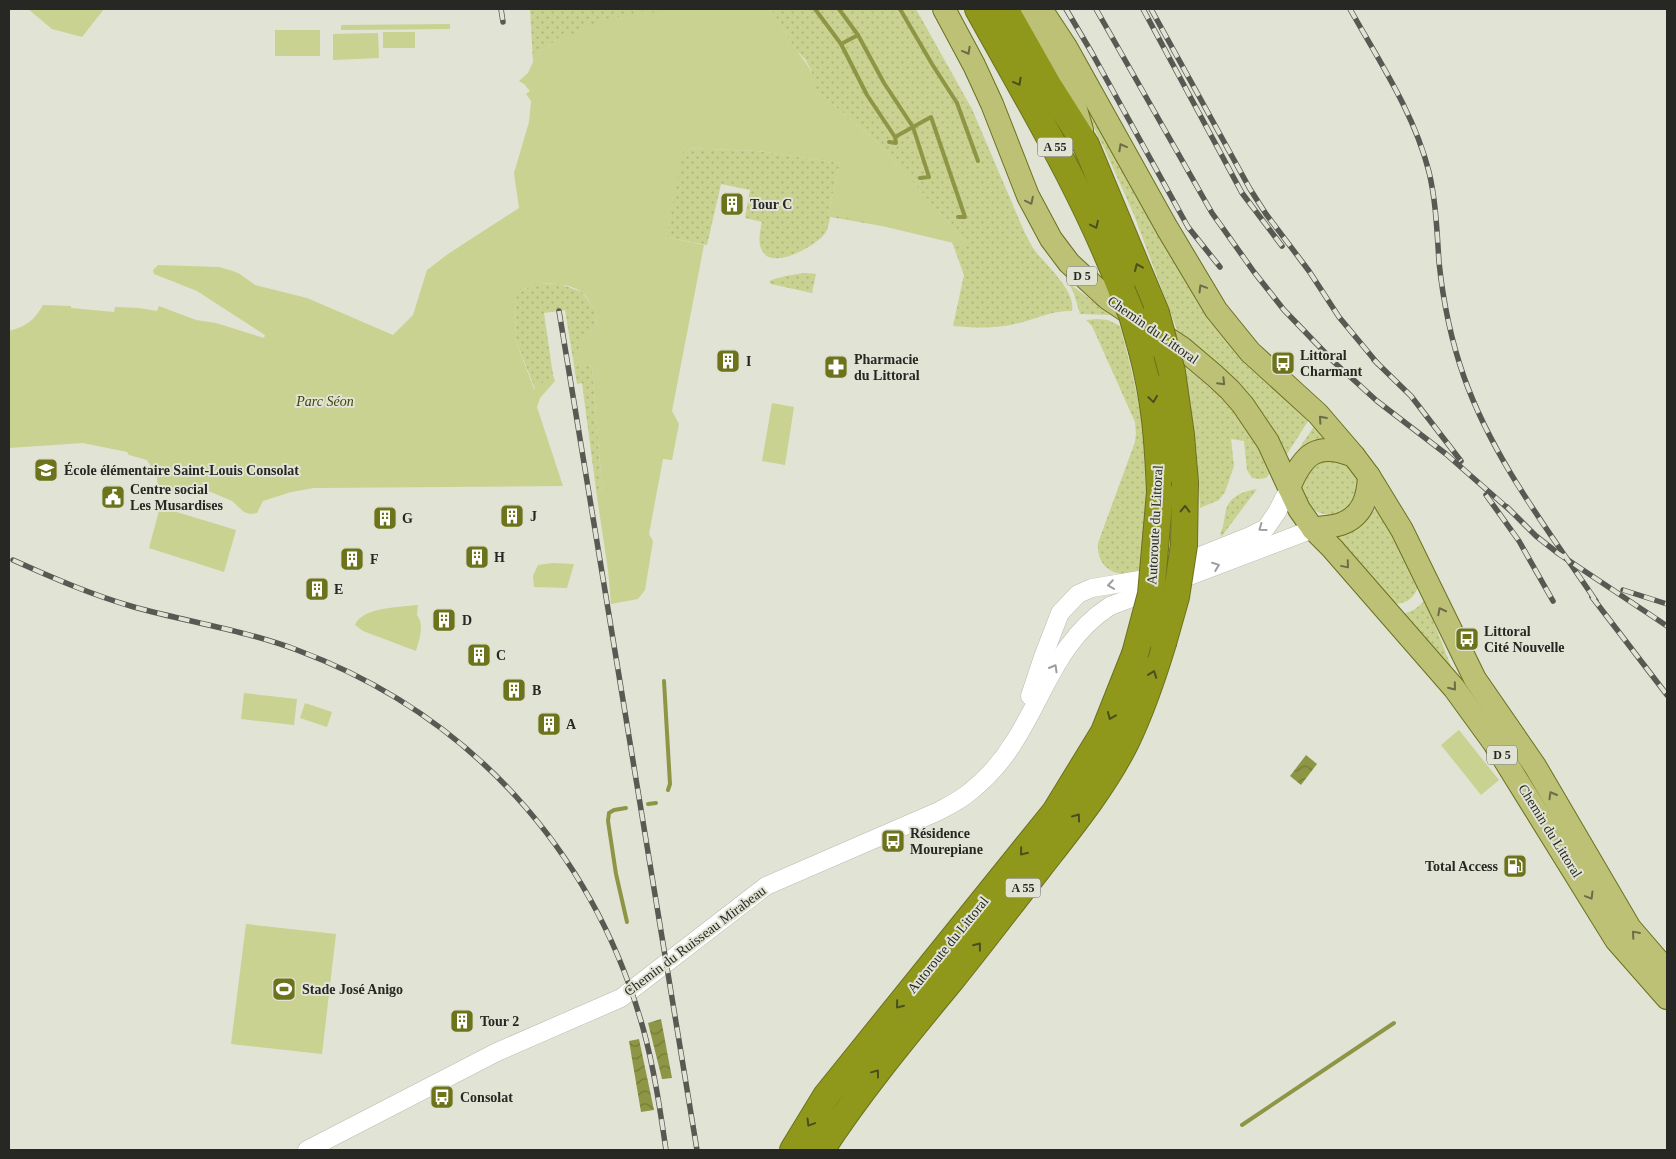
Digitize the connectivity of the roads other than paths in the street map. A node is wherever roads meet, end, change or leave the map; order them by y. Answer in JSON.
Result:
{"nodes":[{"id":1,"x":944,"y":9,"type":"edge"},
{"id":2,"x":978,"y":9,"type":"edge"},
{"id":3,"x":1005,"y":9,"type":"edge"},
{"id":4,"x":1026,"y":9,"type":"edge"},
{"id":5,"x":1041,"y":9,"type":"edge"},
{"id":6,"x":1086,"y":145,"type":"junction"},
{"id":7,"x":1354,"y":456,"type":"junction"},
{"id":8,"x":1369,"y":476,"type":"junction"},
{"id":9,"x":1289,"y":488,"type":"junction"},
{"id":10,"x":1313,"y":528,"type":"junction"},
{"id":11,"x":1015,"y":742,"type":"junction"},
{"id":12,"x":1667,"y":971,"type":"edge"},
{"id":13,"x":1667,"y":998,"type":"edge"},
{"id":14,"x":307,"y":1150,"type":"edge"},
{"id":15,"x":794,"y":1150,"type":"edge"},
{"id":16,"x":822,"y":1150,"type":"edge"}],
"edges":[{"from":1,"to":9,"type":"main road","name":"Chemin du Littoral","number":"D 5","one_way":true},
{"from":2,"to":15,"type":"highway","name":"Autoroute du Littoral","number":"A 55","one_way":true,"bridge":true},
{"from":3,"to":6,"type":"highway","name":"Autoroute du Littoral","number":"A 55"},
{"from":4,"to":6,"type":"main road"},
{"from":7,"to":5,"type":"main road","one_way":true},
{"from":16,"to":6,"type":"highway","name":"Autoroute du Littoral","number":"A 55","one_way":true,"bridge":true},
{"from":7,"to":8,"type":"main road"},
{"from":7,"to":9,"type":"main road"},
{"from":8,"to":10,"type":"main road"},
{"from":12,"to":8,"type":"main road","name":"Chemin du Littoral","number":"D 5","one_way":true},
{"from":9,"to":10,"type":"main road"},
{"from":9,"to":11,"type":"street","name":"Chemin du Ruisseau Mirabeau","one_way":true},
{"from":11,"to":10,"type":"street","name":"Chemin du Ruisseau Mirabeau","one_way":true},
{"from":10,"to":13,"type":"main road","name":"Chemin du Littoral","number":"D 5","one_way":true},
{"from":11,"to":14,"type":"street","name":"Chemin du Ruisseau Mirabeau"}]}
